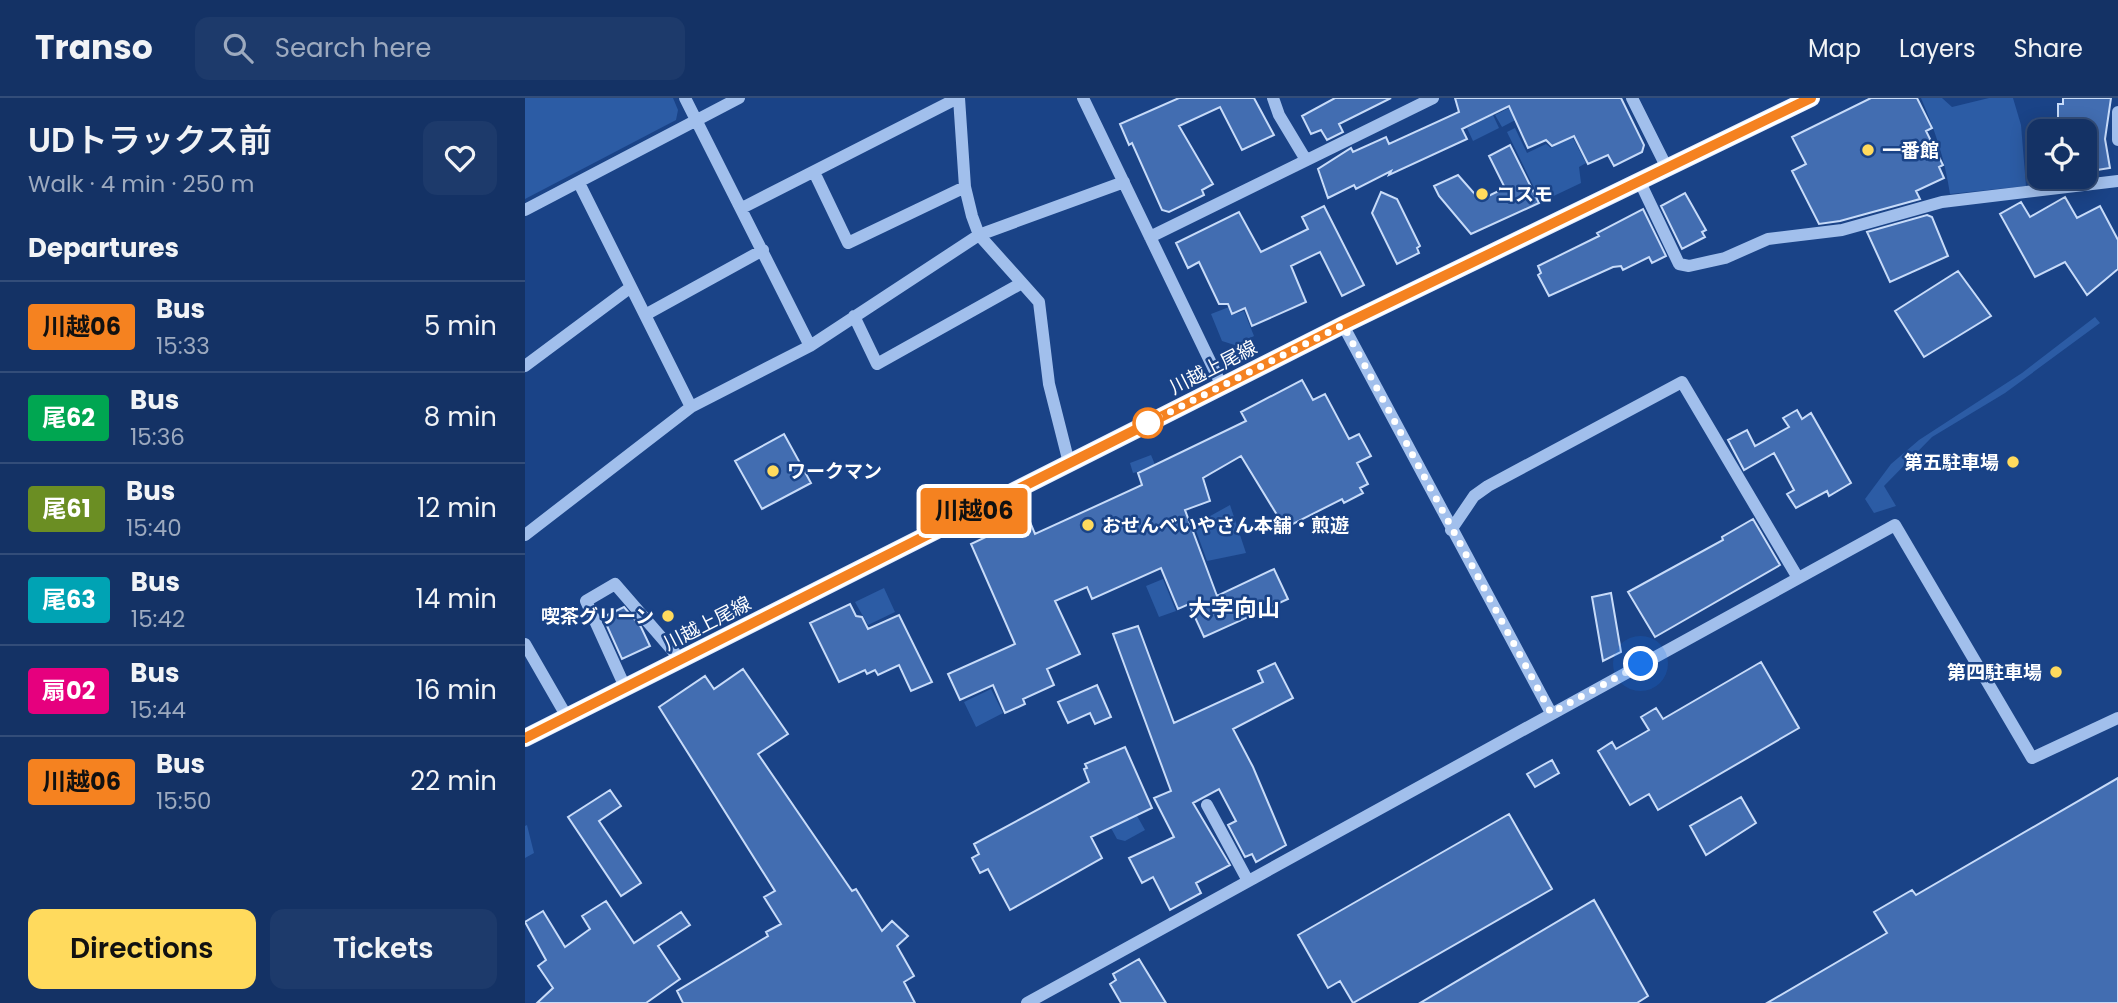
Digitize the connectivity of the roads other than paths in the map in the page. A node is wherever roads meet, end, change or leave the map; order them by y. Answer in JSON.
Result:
{"nodes":[{"id":1,"x":685,"y":98,"type":"edge"},
{"id":2,"x":739,"y":98,"type":"edge"},
{"id":3,"x":959,"y":98,"type":"edge"},
{"id":4,"x":1083,"y":98,"type":"edge"},
{"id":5,"x":1273,"y":98,"type":"edge"},
{"id":6,"x":1433,"y":98,"type":"edge"},
{"id":7,"x":1632,"y":98,"type":"edge"},
{"id":8,"x":1811,"y":98,"type":"edge"},
{"id":9,"x":2118,"y":112,"type":"edge"},
{"id":10,"x":695,"y":121,"type":"junction"},
{"id":11,"x":2118,"y":140,"type":"edge"},
{"id":12,"x":1306,"y":160,"type":"junction"},
{"id":13,"x":1666,"y":166,"type":"junction"},
{"id":14,"x":814,"y":172,"type":"junction"},
{"id":15,"x":1639,"y":180,"type":"junction"},
{"id":16,"x":2118,"y":180,"type":"edge"},
{"id":17,"x":1124,"y":182,"type":"junction"},
{"id":18,"x":579,"y":183,"type":"junction"},
{"id":19,"x":965,"y":187,"type":"junction"},
{"id":20,"x":742,"y":208,"type":"junction"},
{"id":21,"x":525,"y":210,"type":"edge"},
{"id":22,"x":979,"y":235,"type":"junction"},
{"id":23,"x":1150,"y":237,"type":"junction"},
{"id":24,"x":763,"y":250,"type":"junction"},
{"id":25,"x":1022,"y":283,"type":"junction"},
{"id":26,"x":631,"y":287,"type":"junction"},
{"id":27,"x":645,"y":315,"type":"junction"},
{"id":28,"x":854,"y":316,"type":"junction"},
{"id":29,"x":1343,"y":325,"type":"junction"},
{"id":30,"x":810,"y":345,"type":"junction"},
{"id":31,"x":525,"y":366,"type":"edge"},
{"id":32,"x":1222,"y":386,"type":"junction"},
{"id":33,"x":691,"y":407,"type":"junction"},
{"id":34,"x":1069,"y":463,"type":"junction"},
{"id":35,"x":1451,"y":530,"type":"junction"},
{"id":36,"x":525,"y":535,"type":"edge"},
{"id":37,"x":1798,"y":578,"type":"junction"},
{"id":38,"x":525,"y":644,"type":"edge"},
{"id":39,"x":680,"y":660,"type":"junction"},
{"id":40,"x":625,"y":687,"type":"junction"},
{"id":41,"x":1551,"y":713,"type":"junction"},
{"id":42,"x":567,"y":717,"type":"junction"},
{"id":43,"x":2118,"y":718,"type":"edge"},
{"id":44,"x":525,"y":738,"type":"edge"},
{"id":45,"x":1207,"y":805,"type":"dead end"},
{"id":46,"x":1248,"y":881,"type":"junction"},
{"id":47,"x":1027,"y":1003,"type":"edge"}],
"edges":[{"from":1,"to":10,"type":"street"},
{"from":2,"to":10,"type":"street"},
{"from":3,"to":14,"type":"street"},
{"from":3,"to":19,"type":"street"},
{"from":4,"to":17,"type":"street"},
{"from":5,"to":12,"type":"street"},
{"from":6,"to":12,"type":"street"},
{"from":7,"to":13,"type":"street"},
{"from":8,"to":13,"type":"main road","name":"川越上尾線"},
{"from":9,"to":11,"type":"street"},
{"from":10,"to":18,"type":"street"},
{"from":10,"to":20,"type":"street"},
{"from":12,"to":23,"type":"street"},
{"from":13,"to":15,"type":"main road","name":"川越上尾線"},
{"from":14,"to":19,"type":"street"},
{"from":14,"to":20,"type":"street"},
{"from":15,"to":16,"type":"street"},
{"from":15,"to":29,"type":"main road","name":"川越上尾線"},
{"from":17,"to":22,"type":"street"},
{"from":17,"to":23,"type":"street"},
{"from":18,"to":21,"type":"street"},
{"from":18,"to":26,"type":"street"},
{"from":19,"to":22,"type":"street"},
{"from":20,"to":24,"type":"street"},
{"from":22,"to":25,"type":"street"},
{"from":22,"to":28,"type":"street"},
{"from":23,"to":32,"type":"street"},
{"from":24,"to":27,"type":"street"},
{"from":24,"to":30,"type":"street"},
{"from":25,"to":28,"type":"street"},
{"from":25,"to":34,"type":"street"},
{"from":26,"to":27,"type":"street"},
{"from":26,"to":31,"type":"street"},
{"from":27,"to":33,"type":"street"},
{"from":28,"to":30,"type":"street"},
{"from":29,"to":32,"type":"main road","name":"川越上尾線"},
{"from":29,"to":35,"type":"street"},
{"from":30,"to":33,"type":"street"},
{"from":32,"to":34,"type":"main road","name":"川越上尾線"},
{"from":33,"to":36,"type":"street"},
{"from":34,"to":39,"type":"main road","name":"川越上尾線"},
{"from":35,"to":37,"type":"street"},
{"from":35,"to":41,"type":"street"},
{"from":37,"to":41,"type":"street"},
{"from":37,"to":43,"type":"street"},
{"from":38,"to":42,"type":"street"},
{"from":39,"to":40,"type":"main road","name":"川越上尾線"},
{"from":39,"to":40,"type":"street"},
{"from":40,"to":42,"type":"main road","name":"川越上尾線"},
{"from":41,"to":46,"type":"street"},
{"from":42,"to":44,"type":"main road","name":"川越上尾線"},
{"from":45,"to":46,"type":"street"},
{"from":46,"to":47,"type":"street"}]}
